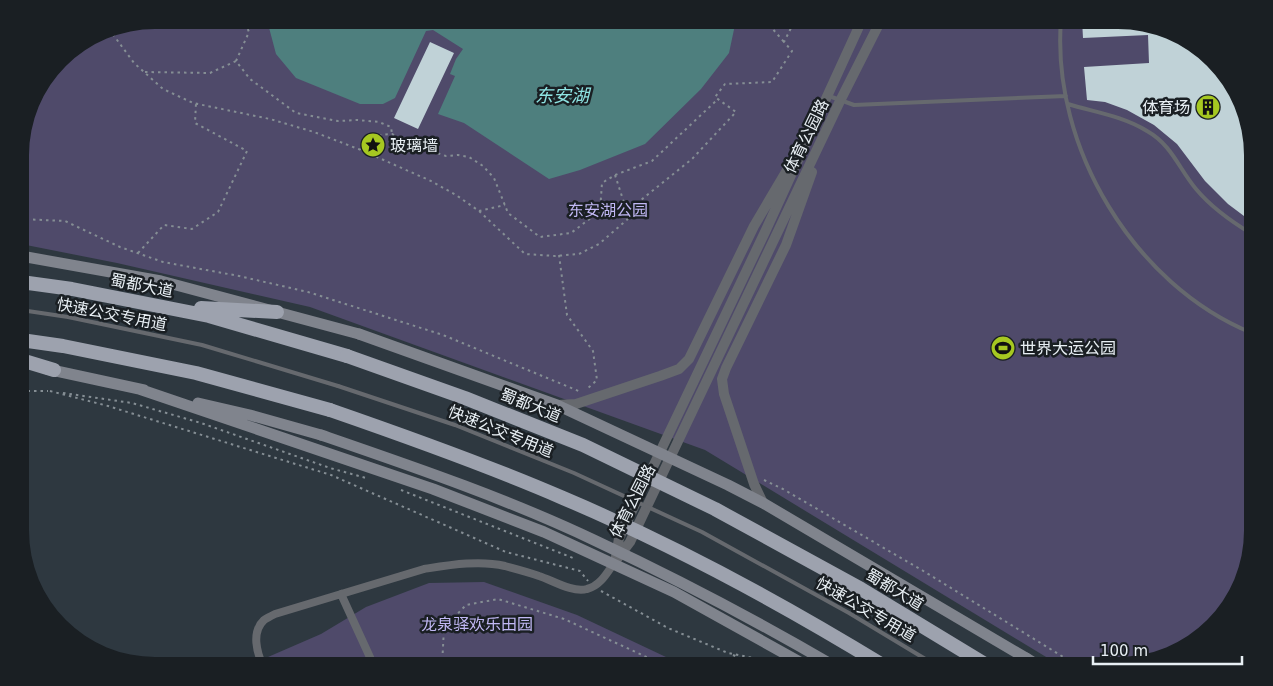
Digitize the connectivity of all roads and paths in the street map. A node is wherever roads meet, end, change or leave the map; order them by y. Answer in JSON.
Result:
{"nodes":[{"id":1,"x":248,"y":29,"type":"edge"},
{"id":2,"x":772,"y":29,"type":"edge"},
{"id":3,"x":791,"y":29,"type":"edge"},
{"id":4,"x":859,"y":29,"type":"edge"},
{"id":5,"x":877,"y":29,"type":"edge"},
{"id":6,"x":1061,"y":29,"type":"edge"},
{"id":7,"x":114,"y":36,"type":"edge"},
{"id":8,"x":784,"y":42,"type":"junction"},
{"id":9,"x":236,"y":61,"type":"junction"},
{"id":10,"x":145,"y":72,"type":"junction"},
{"id":11,"x":829,"y":96,"type":"junction"},
{"id":12,"x":1066,"y":96,"type":"junction"},
{"id":13,"x":718,"y":99,"type":"junction"},
{"id":14,"x":840,"y":101,"type":"junction"},
{"id":15,"x":196,"y":103,"type":"junction"},
{"id":16,"x":1068,"y":104,"type":"junction"},
{"id":17,"x":820,"y":116,"type":"junction"},
{"id":18,"x":831,"y":120,"type":"junction"},
{"id":19,"x":392,"y":134,"type":"junction"},
{"id":20,"x":361,"y":150,"type":"junction"},
{"id":21,"x":615,"y":175,"type":"junction"},
{"id":22,"x":505,"y":205,"type":"junction"},
{"id":23,"x":479,"y":211,"type":"junction"},
{"id":24,"x":630,"y":218,"type":"junction"},
{"id":25,"x":29,"y":219,"type":"edge"},
{"id":26,"x":1244,"y":229,"type":"edge"},
{"id":27,"x":138,"y":253,"type":"junction"},
{"id":28,"x":559,"y":255,"type":"junction"},
{"id":29,"x":29,"y":258,"type":"edge"},
{"id":30,"x":29,"y":283,"type":"edge"},
{"id":31,"x":156,"y":306,"type":"junction"},
{"id":32,"x":29,"y":311,"type":"edge"},
{"id":33,"x":278,"y":312,"type":"junction"},
{"id":34,"x":1244,"y":330,"type":"edge"},
{"id":35,"x":29,"y":341,"type":"edge"},
{"id":36,"x":29,"y":362,"type":"edge"},
{"id":37,"x":29,"y":366,"type":"edge"},
{"id":38,"x":54,"y":370,"type":"junction"},
{"id":39,"x":139,"y":389,"type":"junction"},
{"id":40,"x":29,"y":391,"type":"edge"},
{"id":41,"x":50,"y":391,"type":"junction"},
{"id":42,"x":556,"y":405,"type":"junction"},
{"id":43,"x":751,"y":474,"type":"junction"},
{"id":44,"x":372,"y":480,"type":"dead end"},
{"id":45,"x":399,"y":490,"type":"dead end"},
{"id":46,"x":763,"y":503,"type":"junction"},
{"id":47,"x":581,"y":562,"type":"dead end"},
{"id":48,"x":614,"y":563,"type":"junction"},
{"id":49,"x":592,"y":586,"type":"junction"},
{"id":50,"x":340,"y":594,"type":"junction"},
{"id":51,"x":728,"y":653,"type":"junction"},
{"id":52,"x":260,"y":657,"type":"edge"},
{"id":53,"x":370,"y":657,"type":"edge"},
{"id":54,"x":442,"y":657,"type":"edge"},
{"id":55,"x":646,"y":657,"type":"edge"},
{"id":56,"x":737,"y":657,"type":"edge"},
{"id":57,"x":748,"y":657,"type":"edge"},
{"id":58,"x":791,"y":657,"type":"edge"},
{"id":59,"x":819,"y":657,"type":"edge"},
{"id":60,"x":869,"y":657,"type":"edge"},
{"id":61,"x":922,"y":657,"type":"edge"},
{"id":62,"x":973,"y":657,"type":"edge"},
{"id":63,"x":1024,"y":657,"type":"edge"},
{"id":64,"x":1063,"y":657,"type":"edge"}],
"edges":[{"from":1,"to":9,"type":"path"},
{"from":2,"to":8,"type":"path"},
{"from":3,"to":8,"type":"path"},
{"from":4,"to":11,"type":"street","name":"体育公园路"},
{"from":5,"to":14,"type":"street","name":"体育公园路"},
{"from":6,"to":12,"type":"lane"},
{"from":7,"to":10,"type":"path"},
{"from":8,"to":13,"type":"path"},
{"from":9,"to":10,"type":"path"},
{"from":9,"to":19,"type":"path"},
{"from":10,"to":15,"type":"path"},
{"from":11,"to":14,"type":"lane"},
{"from":11,"to":17,"type":"street","name":"体育公园路"},
{"from":12,"to":14,"type":"lane"},
{"from":12,"to":16,"type":"lane"},
{"from":13,"to":21,"type":"path"},
{"from":13,"to":24,"type":"path"},
{"from":14,"to":18,"type":"street","name":"体育公园路"},
{"from":15,"to":20,"type":"path"},
{"from":15,"to":27,"type":"path"},
{"from":16,"to":26,"type":"lane"},
{"from":16,"to":34,"type":"lane"},
{"from":17,"to":42,"type":"street"},
{"from":17,"to":48,"type":"street","name":"体育公园路"},
{"from":18,"to":43,"type":"street"},
{"from":18,"to":48,"type":"street","name":"体育公园路"},
{"from":19,"to":20,"type":"path"},
{"from":19,"to":22,"type":"path"},
{"from":20,"to":23,"type":"path"},
{"from":21,"to":22,"type":"path"},
{"from":21,"to":24,"type":"path"},
{"from":22,"to":23,"type":"path"},
{"from":23,"to":28,"type":"path"},
{"from":24,"to":28,"type":"path"},
{"from":25,"to":27,"type":"path"},
{"from":27,"to":28,"type":"path"},
{"from":29,"to":33,"type":"main road"},
{"from":30,"to":31,"type":"highway","name":"蜀都大道"},
{"from":31,"to":33,"type":"highway"},
{"from":31,"to":62,"type":"highway","name":"蜀都大道","bridge":true},
{"from":32,"to":61,"type":"lane","name":"快速公交专用道","bridge":true},
{"from":33,"to":42,"type":"main road","bridge":true},
{"from":35,"to":60,"type":"highway","bridge":true},
{"from":36,"to":38,"type":"highway"},
{"from":37,"to":38,"type":"main road"},
{"from":38,"to":39,"type":"main road"},
{"from":39,"to":48,"type":"main road"},
{"from":39,"to":59,"type":"main road","bridge":true},
{"from":40,"to":41,"type":"path"},
{"from":41,"to":44,"type":"path"},
{"from":41,"to":49,"type":"path"},
{"from":42,"to":46,"type":"main road","bridge":true},
{"from":43,"to":46,"type":"street"},
{"from":43,"to":64,"type":"path"},
{"from":45,"to":47,"type":"path"},
{"from":46,"to":63,"type":"main road","bridge":true},
{"from":48,"to":49,"type":"street"},
{"from":48,"to":58,"type":"main road"},
{"from":49,"to":50,"type":"street"},
{"from":49,"to":51,"type":"path"},
{"from":50,"to":52,"type":"street"},
{"from":50,"to":53,"type":"street"},
{"from":51,"to":56,"type":"path"},
{"from":51,"to":57,"type":"path"},
{"from":54,"to":55,"type":"path"}]}
